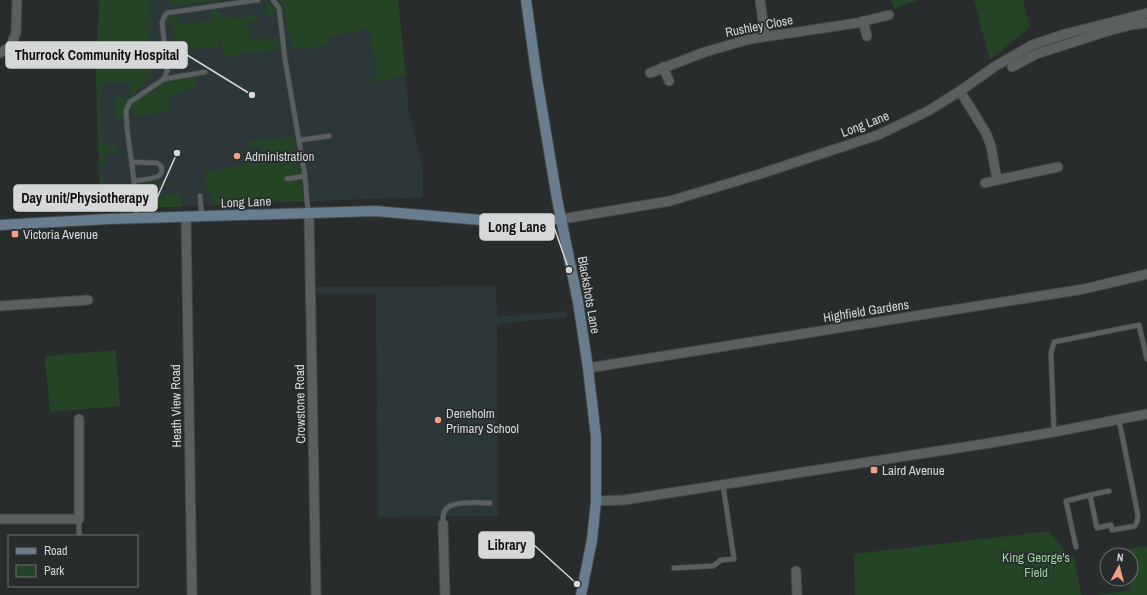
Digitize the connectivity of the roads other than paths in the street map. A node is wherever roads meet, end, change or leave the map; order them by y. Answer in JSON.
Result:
{"nodes":[{"id":1,"x":16,"y":0,"type":"edge"},
{"id":2,"x":258,"y":0,"type":"edge"},
{"id":3,"x":273,"y":0,"type":"edge"},
{"id":4,"x":526,"y":0,"type":"edge"},
{"id":5,"x":760,"y":0,"type":"edge"},
{"id":6,"x":1147,"y":13,"type":"edge"},
{"id":7,"x":889,"y":15,"type":"dead end"},
{"id":8,"x":863,"y":21,"type":"junction"},
{"id":9,"x":1130,"y":21,"type":"junction"},
{"id":10,"x":1147,"y":23,"type":"edge"},
{"id":11,"x":765,"y":36,"type":"junction"},
{"id":12,"x":867,"y":36,"type":"dead end"},
{"id":13,"x":1034,"y":50,"type":"junction"},
{"id":14,"x":0,"y":53,"type":"edge"},
{"id":15,"x":663,"y":67,"type":"junction"},
{"id":16,"x":1012,"y":67,"type":"dead end"},
{"id":17,"x":205,"y":72,"type":"dead end"},
{"id":18,"x":650,"y":73,"type":"dead end"},
{"id":19,"x":164,"y":79,"type":"junction"},
{"id":20,"x":669,"y":81,"type":"dead end"},
{"id":21,"x":960,"y":91,"type":"junction"},
{"id":22,"x":329,"y":136,"type":"dead end"},
{"id":23,"x":300,"y":140,"type":"junction"},
{"id":24,"x":132,"y":162,"type":"junction"},
{"id":25,"x":1058,"y":167,"type":"dead end"},
{"id":26,"x":305,"y":176,"type":"junction"},
{"id":27,"x":287,"y":179,"type":"dead end"},
{"id":28,"x":997,"y":180,"type":"junction"},
{"id":29,"x":134,"y":182,"type":"junction"},
{"id":30,"x":985,"y":183,"type":"dead end"},
{"id":31,"x":200,"y":196,"type":"dead end"},
{"id":32,"x":309,"y":213,"type":"junction"},
{"id":33,"x":202,"y":216,"type":"junction"},
{"id":34,"x":186,"y":217,"type":"junction"},
{"id":35,"x":137,"y":218,"type":"junction"},
{"id":36,"x":562,"y":219,"type":"junction"},
{"id":37,"x":0,"y":225,"type":"edge"},
{"id":38,"x":1147,"y":274,"type":"edge"},
{"id":39,"x":88,"y":300,"type":"dead end"},
{"id":40,"x":0,"y":306,"type":"edge"},
{"id":41,"x":1147,"y":359,"type":"edge"},
{"id":42,"x":588,"y":368,"type":"junction"},
{"id":43,"x":1147,"y":414,"type":"edge"},
{"id":44,"x":79,"y":419,"type":"dead end"},
{"id":45,"x":1119,"y":420,"type":"junction"},
{"id":46,"x":1054,"y":432,"type":"junction"},
{"id":47,"x":723,"y":485,"type":"junction"},
{"id":48,"x":1109,"y":491,"type":"dead end"},
{"id":49,"x":1090,"y":496,"type":"junction"},
{"id":50,"x":596,"y":501,"type":"junction"},
{"id":51,"x":490,"y":503,"type":"dead end"},
{"id":52,"x":0,"y":519,"type":"edge"},
{"id":53,"x":79,"y":519,"type":"junction"},
{"id":54,"x":443,"y":524,"type":"joint"},
{"id":55,"x":79,"y":535,"type":"edge"},
{"id":56,"x":1076,"y":547,"type":"dead end"},
{"id":57,"x":674,"y":568,"type":"dead end"},
{"id":58,"x":796,"y":571,"type":"dead end"},
{"id":59,"x":192,"y":595,"type":"edge"},
{"id":60,"x":316,"y":595,"type":"edge"},
{"id":61,"x":444,"y":595,"type":"edge"},
{"id":62,"x":581,"y":595,"type":"edge"},
{"id":63,"x":797,"y":595,"type":"edge"}],
"edges":[{"from":1,"to":14,"type":"street"},
{"from":2,"to":19,"type":"lane"},
{"from":3,"to":23,"type":"lane"},
{"from":4,"to":36,"type":"street","name":"Blackshots Lane"},
{"from":5,"to":11,"type":"street"},
{"from":6,"to":9,"type":"street","name":"Long Lane"},
{"from":7,"to":8,"type":"street","name":"Rushley Close"},
{"from":8,"to":11,"type":"street","name":"Rushley Close"},
{"from":8,"to":12,"type":"street"},
{"from":9,"to":10,"type":"street"},
{"from":9,"to":13,"type":"street","name":"Long Lane"},
{"from":11,"to":15,"type":"street","name":"Rushley Close"},
{"from":13,"to":16,"type":"street"},
{"from":13,"to":21,"type":"street","name":"Long Lane"},
{"from":15,"to":18,"type":"street","name":"Rushley Close"},
{"from":15,"to":20,"type":"street"},
{"from":17,"to":19,"type":"lane"},
{"from":19,"to":24,"type":"lane"},
{"from":21,"to":28,"type":"street"},
{"from":21,"to":36,"type":"street","name":"Long Lane"},
{"from":22,"to":23,"type":"lane"},
{"from":23,"to":26,"type":"lane"},
{"from":24,"to":29,"type":"lane"},
{"from":24,"to":29,"type":"lane"},
{"from":25,"to":28,"type":"street"},
{"from":26,"to":27,"type":"lane"},
{"from":26,"to":32,"type":"lane"},
{"from":28,"to":30,"type":"street"},
{"from":29,"to":35,"type":"lane"},
{"from":31,"to":33,"type":"lane"},
{"from":32,"to":33,"type":"street","name":"Long Lane"},
{"from":32,"to":36,"type":"street","name":"Long Lane"},
{"from":32,"to":60,"type":"street","name":"Crowstone Road"},
{"from":33,"to":34,"type":"street","name":"Long Lane"},
{"from":34,"to":35,"type":"street","name":"Long Lane"},
{"from":34,"to":59,"type":"street","name":"Heath View Road"},
{"from":35,"to":37,"type":"street","name":"Long Lane"},
{"from":36,"to":42,"type":"street","name":"Blackshots Lane"},
{"from":38,"to":42,"type":"street","name":"Highfield Gardens"},
{"from":39,"to":40,"type":"street"},
{"from":41,"to":46,"type":"lane"},
{"from":42,"to":50,"type":"street","name":"Blackshots Lane"},
{"from":43,"to":45,"type":"street"},
{"from":44,"to":53,"type":"street"},
{"from":45,"to":46,"type":"street"},
{"from":45,"to":49,"type":"lane"},
{"from":46,"to":47,"type":"street"},
{"from":47,"to":50,"type":"street"},
{"from":47,"to":57,"type":"lane"},
{"from":48,"to":49,"type":"lane"},
{"from":49,"to":56,"type":"lane"},
{"from":50,"to":62,"type":"street","name":"Blackshots Lane"},
{"from":51,"to":54,"type":"lane"},
{"from":52,"to":53,"type":"street"},
{"from":53,"to":55,"type":"lane"},
{"from":54,"to":61,"type":"street"},
{"from":58,"to":63,"type":"street"}]}
